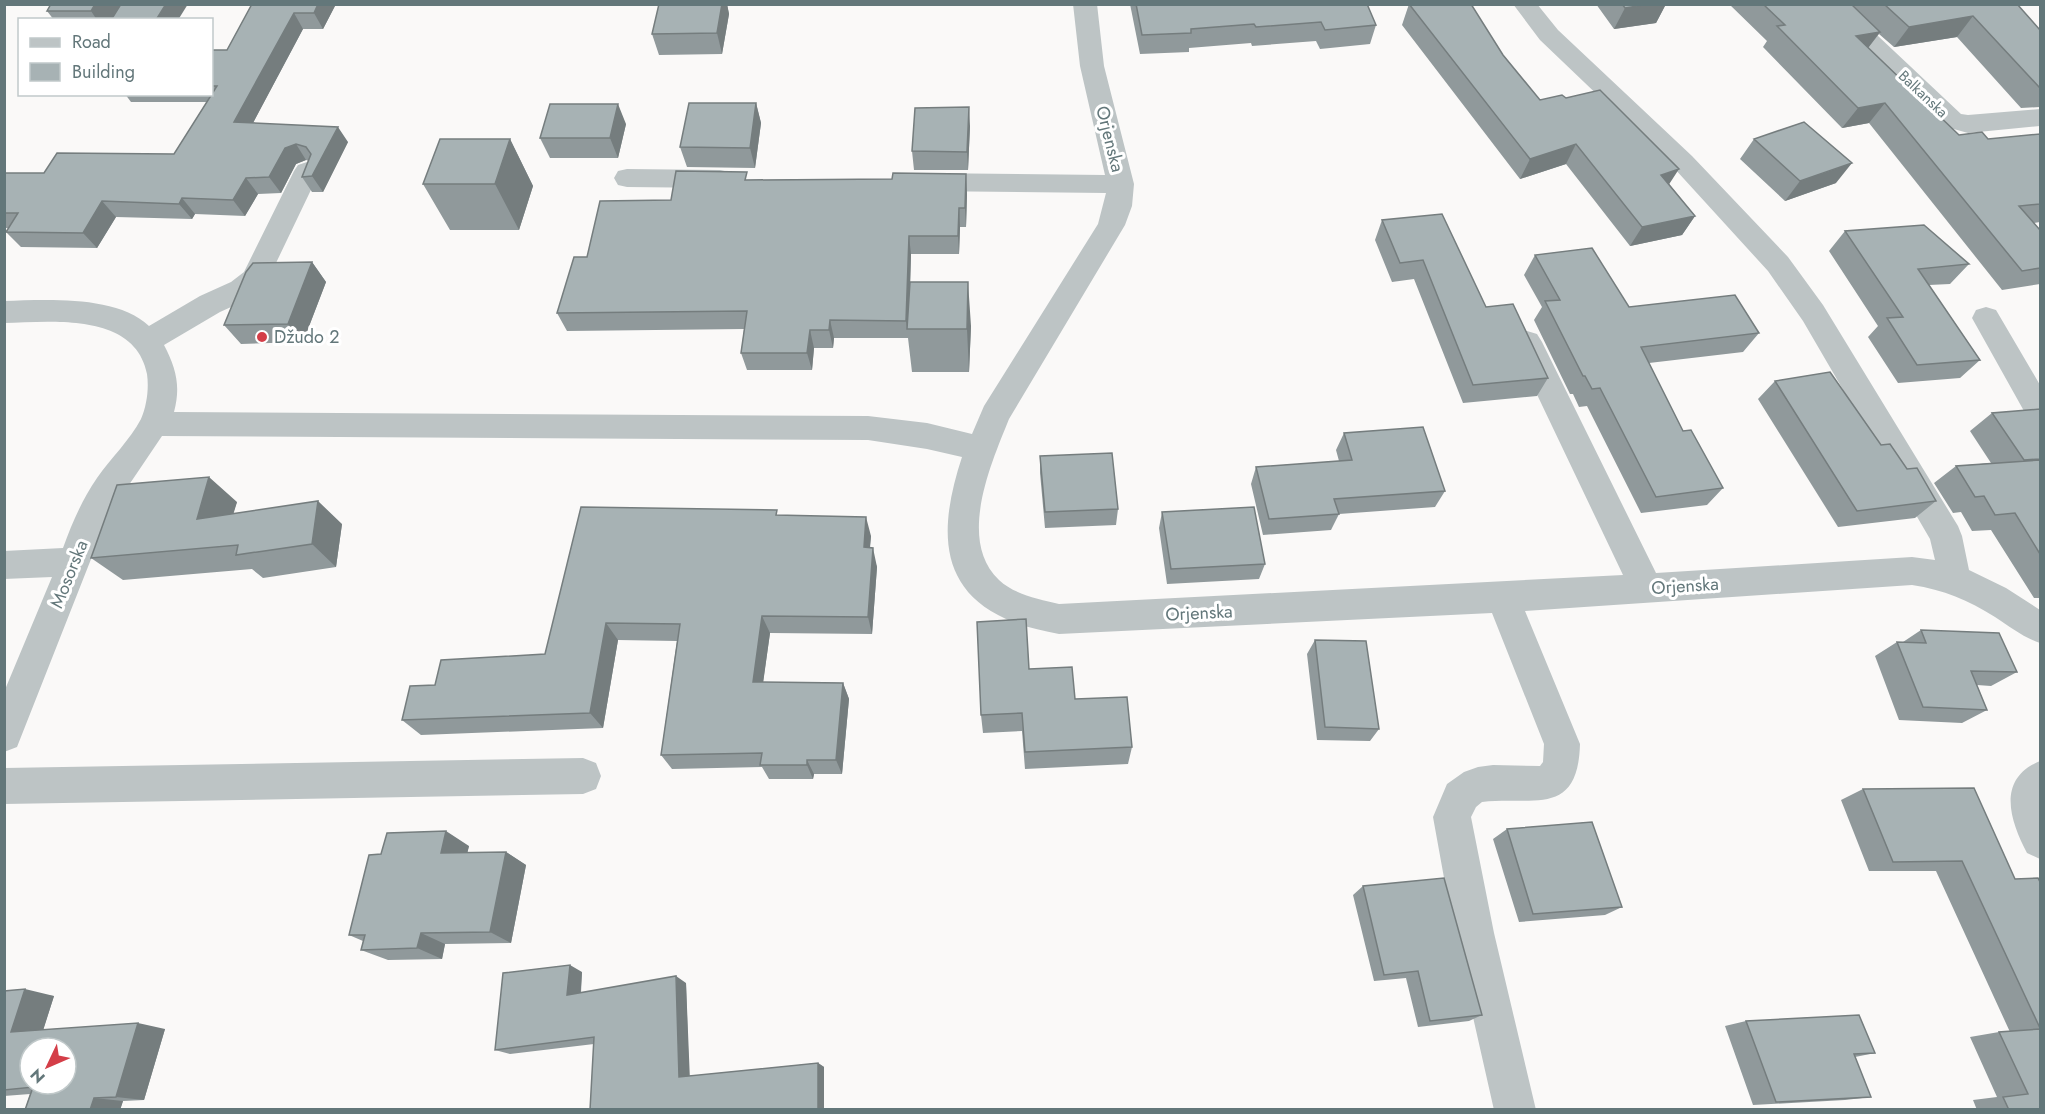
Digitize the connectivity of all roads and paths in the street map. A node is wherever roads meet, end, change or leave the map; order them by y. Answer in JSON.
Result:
{"nodes":[{"id":1,"x":1085,"y":4,"type":"edge"},
{"id":2,"x":1524,"y":4,"type":"edge"},
{"id":3,"x":1830,"y":4,"type":"edge"},
{"id":4,"x":2040,"y":118,"type":"edge"},
{"id":5,"x":307,"y":171,"type":"edge"},
{"id":6,"x":627,"y":178,"type":"dead end"},
{"id":7,"x":745,"y":180,"type":"edge"},
{"id":8,"x":898,"y":181,"type":"edge"},
{"id":9,"x":1121,"y":184,"type":"junction"},
{"id":10,"x":4,"y":312,"type":"edge"},
{"id":11,"x":1986,"y":318,"type":"dead end"},
{"id":12,"x":1517,"y":320,"type":"edge"},
{"id":13,"x":148,"y":341,"type":"junction"},
{"id":14,"x":2040,"y":411,"type":"edge"},
{"id":15,"x":154,"y":424,"type":"junction"},
{"id":16,"x":980,"y":449,"type":"junction"},
{"id":17,"x":75,"y":562,"type":"junction"},
{"id":18,"x":4,"y":565,"type":"edge"},
{"id":19,"x":1952,"y":577,"type":"junction"},
{"id":20,"x":1646,"y":588,"type":"junction"},
{"id":21,"x":1503,"y":598,"type":"junction"},
{"id":22,"x":2040,"y":628,"type":"edge"},
{"id":23,"x":4,"y":735,"type":"edge"},
{"id":24,"x":583,"y":776,"type":"dead end"},
{"id":25,"x":2040,"y":779,"type":"edge"},
{"id":26,"x":4,"y":786,"type":"edge"},
{"id":27,"x":2040,"y":840,"type":"edge"},
{"id":28,"x":1515,"y":1110,"type":"edge"}],
"edges":[{"from":1,"to":9,"type":"street","name":"Orjenska"},
{"from":2,"to":19,"type":"street"},
{"from":3,"to":4,"type":"street","name":"Balkanska"},
{"from":5,"to":13,"type":"street"},
{"from":6,"to":7,"type":"street"},
{"from":8,"to":9,"type":"street"},
{"from":9,"to":16,"type":"street","name":"Orjenska"},
{"from":10,"to":13,"type":"street"},
{"from":11,"to":14,"type":"street"},
{"from":12,"to":20,"type":"street"},
{"from":13,"to":15,"type":"street","name":"Mosorska"},
{"from":15,"to":16,"type":"street"},
{"from":15,"to":17,"type":"street","name":"Mosorska"},
{"from":16,"to":21,"type":"street","name":"Orjenska"},
{"from":17,"to":18,"type":"street"},
{"from":17,"to":23,"type":"street","name":"Mosorska"},
{"from":19,"to":20,"type":"street","name":"Orjenska"},
{"from":19,"to":22,"type":"street","name":"Orjenska"},
{"from":20,"to":21,"type":"street","name":"Orjenska"},
{"from":21,"to":28,"type":"street"},
{"from":24,"to":26,"type":"street"},
{"from":25,"to":27,"type":"street"}]}
